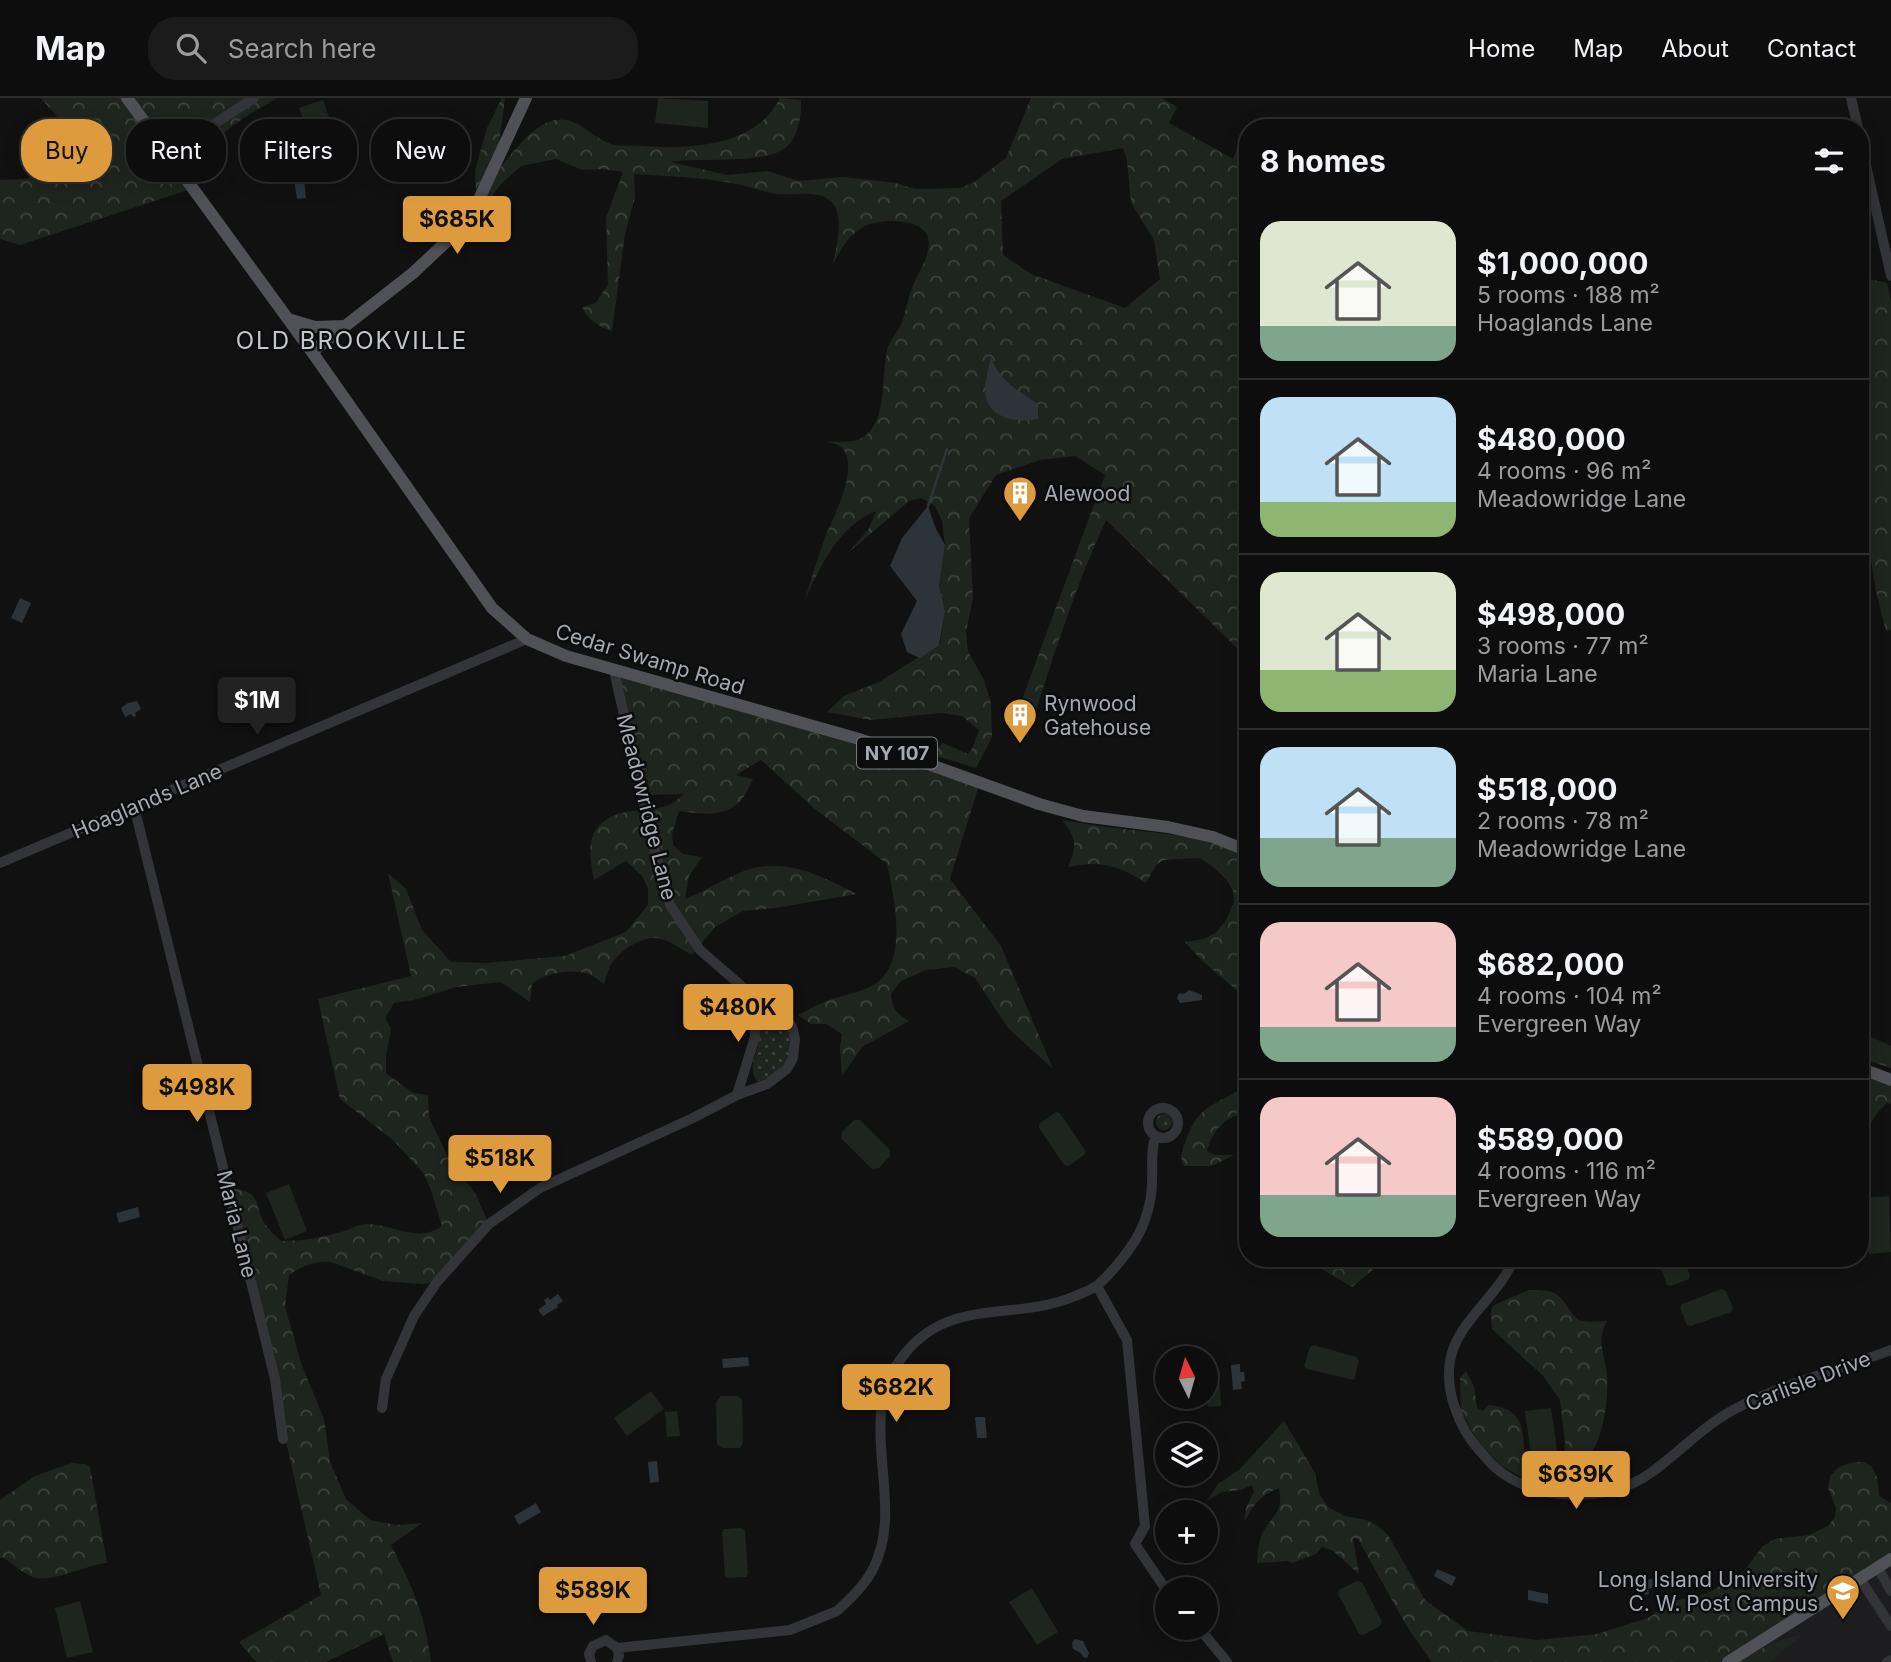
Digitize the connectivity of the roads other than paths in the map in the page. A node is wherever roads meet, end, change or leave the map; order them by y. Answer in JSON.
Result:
{"nodes":[{"id":1,"x":127,"y":98,"type":"edge"},
{"id":2,"x":254,"y":98,"type":"edge"},
{"id":3,"x":526,"y":98,"type":"edge"},
{"id":4,"x":1851,"y":98,"type":"edge"},
{"id":5,"x":143,"y":119,"type":"edge"},
{"id":6,"x":222,"y":119,"type":"edge"},
{"id":7,"x":1856,"y":119,"type":"edge"},
{"id":8,"x":1869,"y":179,"type":"edge"},
{"id":9,"x":189,"y":182,"type":"edge"},
{"id":10,"x":1891,"y":276,"type":"edge"},
{"id":11,"x":288,"y":319,"type":"junction"},
{"id":12,"x":345,"y":326,"type":"junction"},
{"id":13,"x":312,"y":352,"type":"junction"},
{"id":14,"x":527,"y":639,"type":"junction"},
{"id":15,"x":614,"y":671,"type":"junction"},
{"id":16,"x":134,"y":806,"type":"junction"},
{"id":17,"x":1239,"y":847,"type":"edge"},
{"id":18,"x":0,"y":863,"type":"edge"},
{"id":19,"x":753,"y":996,"type":"junction"},
{"id":20,"x":1869,"y":1071,"type":"edge"},
{"id":21,"x":1891,"y":1080,"type":"edge"},
{"id":22,"x":737,"y":1095,"type":"junction"},
{"id":23,"x":1156,"y":1136,"type":"dead end"},
{"id":24,"x":1510,"y":1267,"type":"edge"},
{"id":25,"x":1097,"y":1286,"type":"junction"},
{"id":26,"x":1891,"y":1350,"type":"edge"},
{"id":27,"x":382,"y":1408,"type":"dead end"},
{"id":28,"x":283,"y":1439,"type":"dead end"},
{"id":29,"x":1891,"y":1559,"type":"edge"},
{"id":30,"x":1878,"y":1568,"type":"junction"},
{"id":31,"x":1157,"y":1577,"type":"edge"},
{"id":32,"x":1860,"y":1579,"type":"junction"},
{"id":33,"x":1891,"y":1591,"type":"edge"},
{"id":34,"x":1891,"y":1626,"type":"edge"},
{"id":35,"x":1209,"y":1640,"type":"edge"},
{"id":36,"x":617,"y":1648,"type":"junction"},
{"id":37,"x":591,"y":1662,"type":"edge"},
{"id":38,"x":617,"y":1662,"type":"edge"},
{"id":39,"x":1227,"y":1662,"type":"edge"},
{"id":40,"x":1728,"y":1662,"type":"edge"}],
"edges":[{"from":1,"to":5,"type":"main road","name":"Cedar Swamp Road","number":"NY 107"},
{"from":2,"to":6,"type":"street"},
{"from":3,"to":12,"type":"main road"},
{"from":4,"to":7,"type":"street"},
{"from":8,"to":10,"type":"street"},
{"from":9,"to":11,"type":"main road","name":"Cedar Swamp Road","number":"NY 107"},
{"from":11,"to":12,"type":"main road"},
{"from":11,"to":13,"type":"main road","name":"Cedar Swamp Road","number":"NY 107"},
{"from":12,"to":13,"type":"main road"},
{"from":13,"to":14,"type":"main road","name":"Cedar Swamp Road","number":"NY 107"},
{"from":14,"to":15,"type":"main road","name":"Cedar Swamp Road","number":"NY 107"},
{"from":14,"to":16,"type":"street","name":"Hoaglands Lane"},
{"from":15,"to":17,"type":"main road","name":"Cedar Swamp Road","number":"NY 107"},
{"from":15,"to":19,"type":"street","name":"Meadowridge Lane"},
{"from":16,"to":18,"type":"street","name":"Hoaglands Lane"},
{"from":16,"to":28,"type":"street","name":"Maria Lane"},
{"from":19,"to":22,"type":"street"},
{"from":19,"to":22,"type":"street","name":"Meadowridge Lane"},
{"from":20,"to":21,"type":"main road"},
{"from":22,"to":27,"type":"street","name":"Meadowridge Lane"},
{"from":23,"to":25,"type":"street"},
{"from":24,"to":26,"type":"street","name":"Carlisle Drive"},
{"from":25,"to":31,"type":"street"},
{"from":25,"to":36,"type":"street"},
{"from":29,"to":30,"type":"main road"},
{"from":30,"to":32,"type":"main road"},
{"from":30,"to":33,"type":"street"},
{"from":32,"to":34,"type":"street"},
{"from":32,"to":40,"type":"main road"},
{"from":35,"to":39,"type":"street"},
{"from":36,"to":37,"type":"street"},
{"from":36,"to":38,"type":"street"}]}
